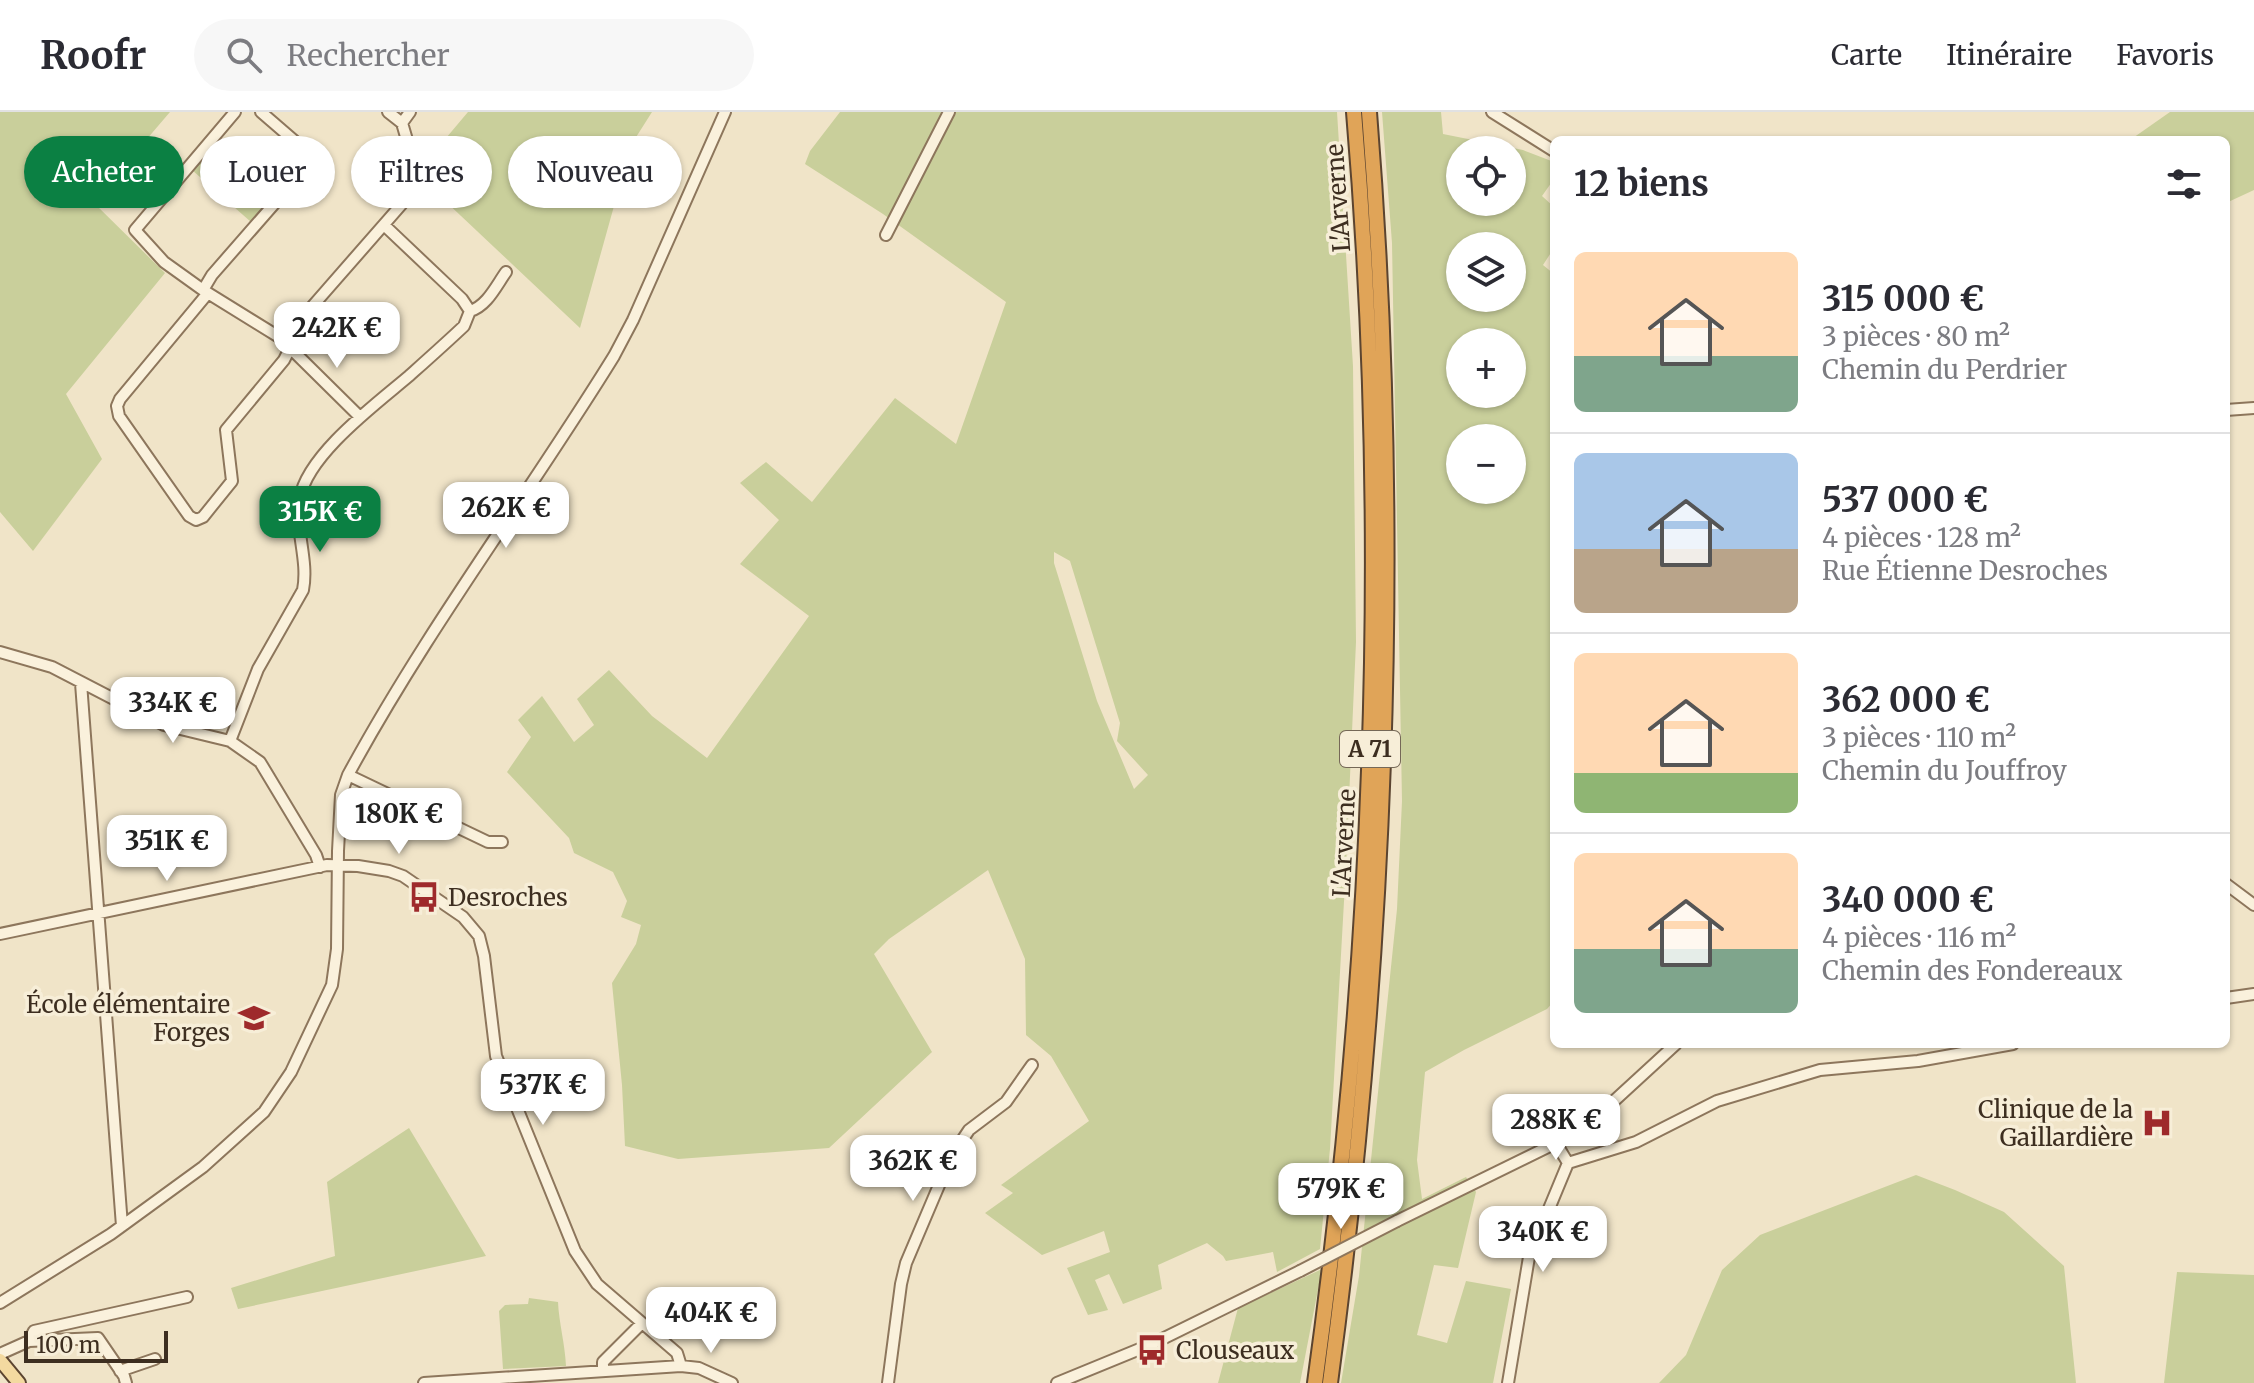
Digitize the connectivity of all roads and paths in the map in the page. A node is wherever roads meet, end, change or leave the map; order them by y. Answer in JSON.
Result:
{"nodes":[{"id":1,"x":235,"y":112,"type":"edge"},
{"id":2,"x":261,"y":112,"type":"edge"},
{"id":3,"x":388,"y":112,"type":"edge"},
{"id":4,"x":410,"y":112,"type":"edge"},
{"id":5,"x":725,"y":112,"type":"edge"},
{"id":6,"x":949,"y":112,"type":"edge"},
{"id":7,"x":1354,"y":112,"type":"edge"},
{"id":8,"x":1369,"y":112,"type":"edge"},
{"id":9,"x":1493,"y":112,"type":"edge"},
{"id":10,"x":402,"y":123,"type":"junction"},
{"id":11,"x":1550,"y":148,"type":"edge"},
{"id":12,"x":384,"y":225,"type":"junction"},
{"id":13,"x":886,"y":235,"type":"dead end"},
{"id":14,"x":506,"y":272,"type":"dead end"},
{"id":15,"x":205,"y":292,"type":"junction"},
{"id":16,"x":470,"y":311,"type":"junction"},
{"id":17,"x":290,"y":348,"type":"junction"},
{"id":18,"x":2254,"y":408,"type":"edge"},
{"id":19,"x":2230,"y":410,"type":"edge"},
{"id":20,"x":360,"y":417,"type":"junction"},
{"id":21,"x":0,"y":652,"type":"edge"},
{"id":22,"x":81,"y":683,"type":"junction"},
{"id":23,"x":230,"y":741,"type":"junction"},
{"id":24,"x":348,"y":775,"type":"junction"},
{"id":25,"x":502,"y":842,"type":"dead end"},
{"id":26,"x":338,"y":865,"type":"junction"},
{"id":27,"x":320,"y":867,"type":"junction"},
{"id":28,"x":2230,"y":887,"type":"edge"},
{"id":29,"x":2254,"y":905,"type":"edge"},
{"id":30,"x":98,"y":915,"type":"junction"},
{"id":31,"x":0,"y":934,"type":"edge"},
{"id":32,"x":2254,"y":994,"type":"edge"},
{"id":33,"x":2230,"y":997,"type":"edge"},
{"id":34,"x":1672,"y":1048,"type":"edge"},
{"id":35,"x":1991,"y":1048,"type":"edge"},
{"id":36,"x":1032,"y":1065,"type":"dead end"},
{"id":37,"x":1556,"y":1143,"type":"junction"},
{"id":38,"x":1568,"y":1163,"type":"junction"},
{"id":39,"x":122,"y":1226,"type":"junction"},
{"id":40,"x":187,"y":1297,"type":"dead end"},
{"id":41,"x":0,"y":1303,"type":"edge"},
{"id":42,"x":642,"y":1323,"type":"junction"},
{"id":43,"x":29,"y":1341,"type":"junction"},
{"id":44,"x":0,"y":1354,"type":"edge"},
{"id":45,"x":155,"y":1359,"type":"dead end"},
{"id":46,"x":0,"y":1360,"type":"edge"},
{"id":47,"x":681,"y":1366,"type":"junction"},
{"id":48,"x":603,"y":1370,"type":"junction"},
{"id":49,"x":120,"y":1371,"type":"junction"},
{"id":50,"x":588,"y":1377,"type":"edge"},
{"id":51,"x":19,"y":1383,"type":"edge"},
{"id":52,"x":126,"y":1383,"type":"edge"},
{"id":53,"x":424,"y":1383,"type":"edge"},
{"id":54,"x":732,"y":1383,"type":"edge"},
{"id":55,"x":888,"y":1383,"type":"edge"},
{"id":56,"x":1057,"y":1383,"type":"edge"},
{"id":57,"x":1315,"y":1383,"type":"edge"},
{"id":58,"x":1330,"y":1383,"type":"edge"},
{"id":59,"x":1508,"y":1383,"type":"edge"}],
"edges":[{"from":1,"to":15,"type":"street"},
{"from":2,"to":15,"type":"street"},
{"from":3,"to":10,"type":"street"},
{"from":4,"to":10,"type":"street"},
{"from":5,"to":24,"type":"street"},
{"from":6,"to":13,"type":"street"},
{"from":7,"to":57,"type":"highway","name":"L'Arverne","number":"A 71"},
{"from":8,"to":58,"type":"highway","name":"L'Arverne","number":"A 71"},
{"from":9,"to":11,"type":"street"},
{"from":10,"to":12,"type":"street"},
{"from":12,"to":16,"type":"street"},
{"from":12,"to":17,"type":"street"},
{"from":14,"to":16,"type":"street"},
{"from":15,"to":17,"type":"street"},
{"from":15,"to":17,"type":"street"},
{"from":16,"to":20,"type":"street"},
{"from":17,"to":20,"type":"street"},
{"from":18,"to":19,"type":"street"},
{"from":20,"to":23,"type":"street"},
{"from":21,"to":22,"type":"street"},
{"from":22,"to":23,"type":"street"},
{"from":22,"to":30,"type":"street"},
{"from":23,"to":27,"type":"street"},
{"from":24,"to":25,"type":"street"},
{"from":24,"to":26,"type":"street"},
{"from":26,"to":27,"type":"street"},
{"from":26,"to":39,"type":"street"},
{"from":26,"to":42,"type":"street"},
{"from":27,"to":30,"type":"street"},
{"from":28,"to":29,"type":"street"},
{"from":30,"to":31,"type":"street"},
{"from":30,"to":39,"type":"street"},
{"from":32,"to":33,"type":"street"},
{"from":34,"to":37,"type":"street"},
{"from":35,"to":38,"type":"street"},
{"from":36,"to":55,"type":"street"},
{"from":37,"to":38,"type":"street"},
{"from":37,"to":56,"type":"street","bridge":true},
{"from":38,"to":59,"type":"street"},
{"from":39,"to":41,"type":"street"},
{"from":40,"to":43,"type":"street"},
{"from":42,"to":47,"type":"street"},
{"from":42,"to":48,"type":"street"},
{"from":43,"to":44,"type":"street"},
{"from":43,"to":49,"type":"street"},
{"from":45,"to":49,"type":"street"},
{"from":46,"to":51,"type":"main road"},
{"from":47,"to":48,"type":"street"},
{"from":47,"to":54,"type":"street"},
{"from":48,"to":50,"type":"street"},
{"from":49,"to":52,"type":"street"},
{"from":50,"to":53,"type":"street"}]}
